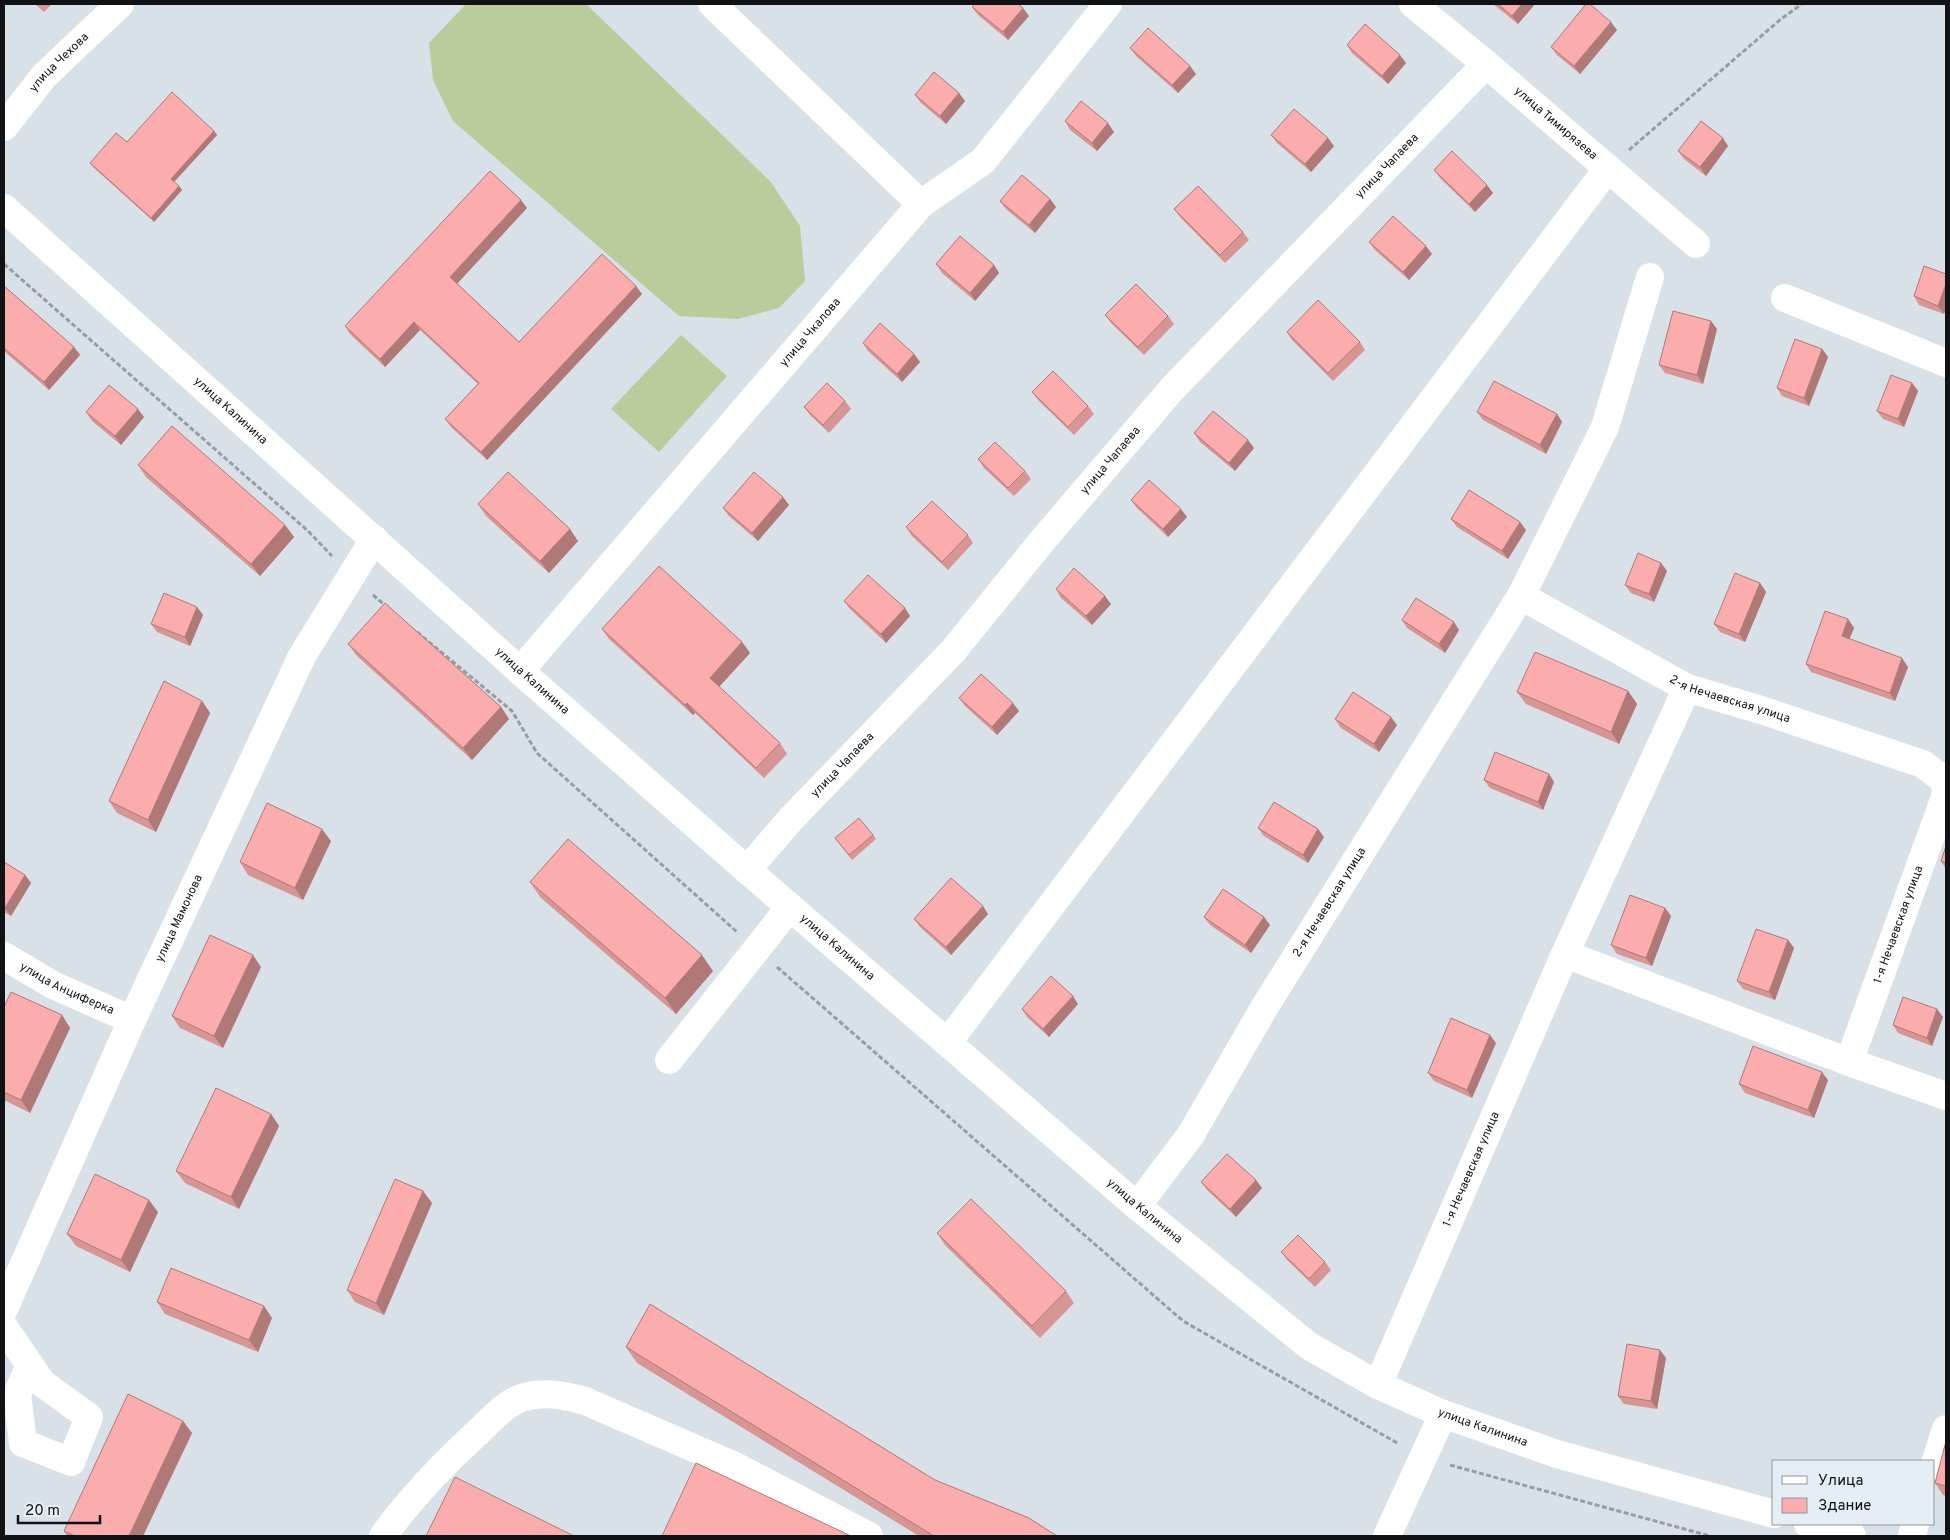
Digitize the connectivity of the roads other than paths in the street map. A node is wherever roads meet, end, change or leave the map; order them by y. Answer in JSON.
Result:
{"nodes":[{"id":1,"x":120,"y":4,"type":"edge"},
{"id":2,"x":712,"y":4,"type":"edge"},
{"id":3,"x":1108,"y":4,"type":"edge"},
{"id":4,"x":1413,"y":4,"type":"edge"},
{"id":5,"x":1486,"y":64,"type":"junction"},
{"id":6,"x":4,"y":127,"type":"edge"},
{"id":7,"x":1608,"y":168,"type":"junction"},
{"id":8,"x":921,"y":204,"type":"junction"},
{"id":9,"x":4,"y":208,"type":"edge"},
{"id":10,"x":1696,"y":244,"type":"dead end"},
{"id":11,"x":1650,"y":277,"type":"dead end"},
{"id":12,"x":1785,"y":298,"type":"dead end"},
{"id":13,"x":1946,"y":362,"type":"edge"},
{"id":14,"x":374,"y":539,"type":"junction"},
{"id":15,"x":1521,"y":596,"type":"junction"},
{"id":16,"x":520,"y":671,"type":"junction"},
{"id":17,"x":1687,"y":688,"type":"junction"},
{"id":18,"x":1946,"y":782,"type":"edge"},
{"id":19,"x":1946,"y":786,"type":"edge"},
{"id":20,"x":747,"y":870,"type":"junction"},
{"id":21,"x":790,"y":907,"type":"junction"},
{"id":22,"x":1565,"y":954,"type":"junction"},
{"id":23,"x":4,"y":956,"type":"edge"},
{"id":24,"x":132,"y":1020,"type":"junction"},
{"id":25,"x":948,"y":1042,"type":"junction"},
{"id":26,"x":669,"y":1060,"type":"dead end"},
{"id":27,"x":1849,"y":1062,"type":"junction"},
{"id":28,"x":1946,"y":1096,"type":"edge"},
{"id":29,"x":1137,"y":1206,"type":"junction"},
{"id":30,"x":4,"y":1309,"type":"edge"},
{"id":31,"x":4,"y":1327,"type":"edge"},
{"id":32,"x":30,"y":1365,"type":"dead end"},
{"id":33,"x":1378,"y":1385,"type":"junction"},
{"id":34,"x":1443,"y":1414,"type":"junction"},
{"id":35,"x":1946,"y":1429,"type":"edge"},
{"id":36,"x":1935,"y":1463,"type":"edge"},
{"id":37,"x":1772,"y":1513,"type":"edge"},
{"id":38,"x":1812,"y":1525,"type":"edge"},
{"id":39,"x":383,"y":1536,"type":"edge"},
{"id":40,"x":869,"y":1536,"type":"edge"},
{"id":41,"x":1387,"y":1536,"type":"edge"},
{"id":42,"x":1852,"y":1536,"type":"edge"}],
"edges":[{"from":1,"to":6,"type":"street","name":"улица Чехова"},
{"from":2,"to":8,"type":"street"},
{"from":3,"to":8,"type":"street","name":"улица Чкалова"},
{"from":4,"to":5,"type":"street","name":"улица Тимирязева"},
{"from":5,"to":7,"type":"street","name":"улица Тимирязева"},
{"from":5,"to":20,"type":"street","name":"улица Чапаева"},
{"from":7,"to":10,"type":"street","name":"улица Тимирязева"},
{"from":7,"to":25,"type":"street"},
{"from":8,"to":16,"type":"street","name":"улица Чкалова"},
{"from":9,"to":14,"type":"street","name":"улица Калинина"},
{"from":11,"to":15,"type":"street","name":"2-я Нечаевская улица"},
{"from":12,"to":13,"type":"street"},
{"from":14,"to":16,"type":"street","name":"улица Калинина"},
{"from":14,"to":24,"type":"street","name":"улица Мамонова"},
{"from":15,"to":17,"type":"street","name":"2-я Нечаевская улица"},
{"from":15,"to":29,"type":"street","name":"2-я Нечаевская улица"},
{"from":16,"to":20,"type":"street","name":"улица Калинина"},
{"from":17,"to":18,"type":"street","name":"2-я Нечаевская улица"},
{"from":17,"to":22,"type":"street","name":"1-я Нечаевская улица"},
{"from":19,"to":27,"type":"street","name":"1-я Нечаевская улица"},
{"from":20,"to":21,"type":"street","name":"улица Калинина"},
{"from":21,"to":25,"type":"street","name":"улица Калинина"},
{"from":21,"to":26,"type":"street"},
{"from":22,"to":27,"type":"street"},
{"from":22,"to":33,"type":"street","name":"1-я Нечаевская улица"},
{"from":23,"to":24,"type":"street","name":"улица Анциферка"},
{"from":24,"to":30,"type":"street","name":"улица Мамонова"},
{"from":25,"to":29,"type":"street","name":"улица Калинина"},
{"from":27,"to":28,"type":"street"},
{"from":29,"to":33,"type":"street","name":"улица Калинина"},
{"from":31,"to":32,"type":"street"},
{"from":33,"to":34,"type":"street","name":"улица Калинина"},
{"from":34,"to":37,"type":"street","name":"улица Калинина"},
{"from":34,"to":41,"type":"street"},
{"from":35,"to":36,"type":"street"},
{"from":38,"to":42,"type":"street"},
{"from":39,"to":40,"type":"street"}]}
